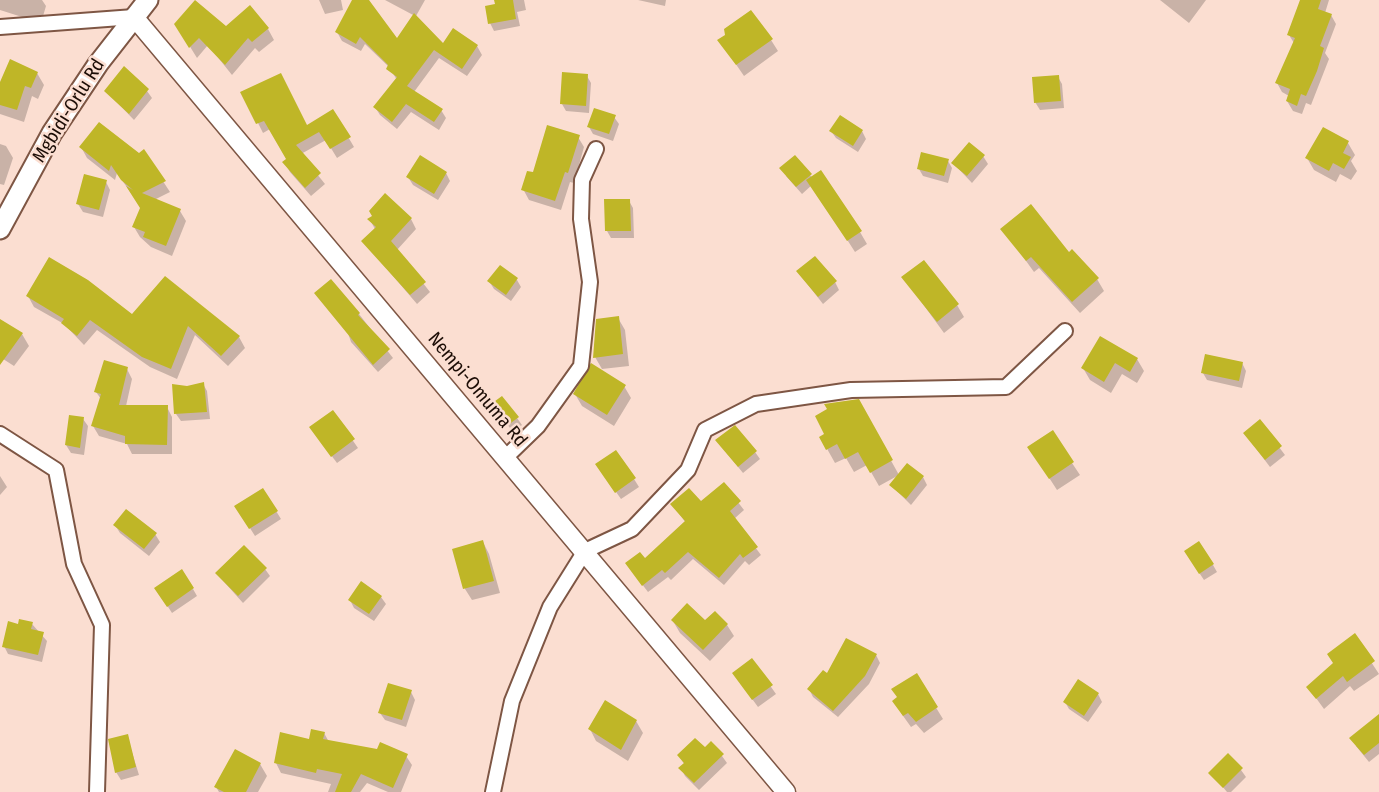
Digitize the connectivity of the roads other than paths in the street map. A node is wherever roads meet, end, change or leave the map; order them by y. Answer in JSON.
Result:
{"nodes":[{"id":1,"x":148,"y":0,"type":"edge"},
{"id":2,"x":134,"y":17,"type":"junction"},
{"id":3,"x":0,"y":27,"type":"edge"},
{"id":4,"x":596,"y":149,"type":"dead end"},
{"id":5,"x":0,"y":229,"type":"edge"},
{"id":6,"x":1065,"y":331,"type":"dead end"},
{"id":7,"x":0,"y":434,"type":"edge"},
{"id":8,"x":506,"y":457,"type":"junction"},
{"id":9,"x":585,"y":551,"type":"junction"},
{"id":10,"x":97,"y":792,"type":"edge"},
{"id":11,"x":493,"y":792,"type":"edge"},
{"id":12,"x":786,"y":792,"type":"edge"}],
"edges":[{"from":1,"to":2,"type":"main road","name":"Mgbidi-Orlu Rd"},
{"from":2,"to":3,"type":"street"},
{"from":2,"to":5,"type":"main road","name":"Mgbidi-Orlu Rd"},
{"from":2,"to":8,"type":"street","name":"Nempi-Omuma Rd"},
{"from":4,"to":8,"type":"street"},
{"from":6,"to":9,"type":"street"},
{"from":7,"to":10,"type":"street"},
{"from":8,"to":9,"type":"street","name":"Nempi-Omuma Rd"},
{"from":9,"to":11,"type":"street"},
{"from":9,"to":12,"type":"street","name":"Nempi-Omuma Rd"}]}
